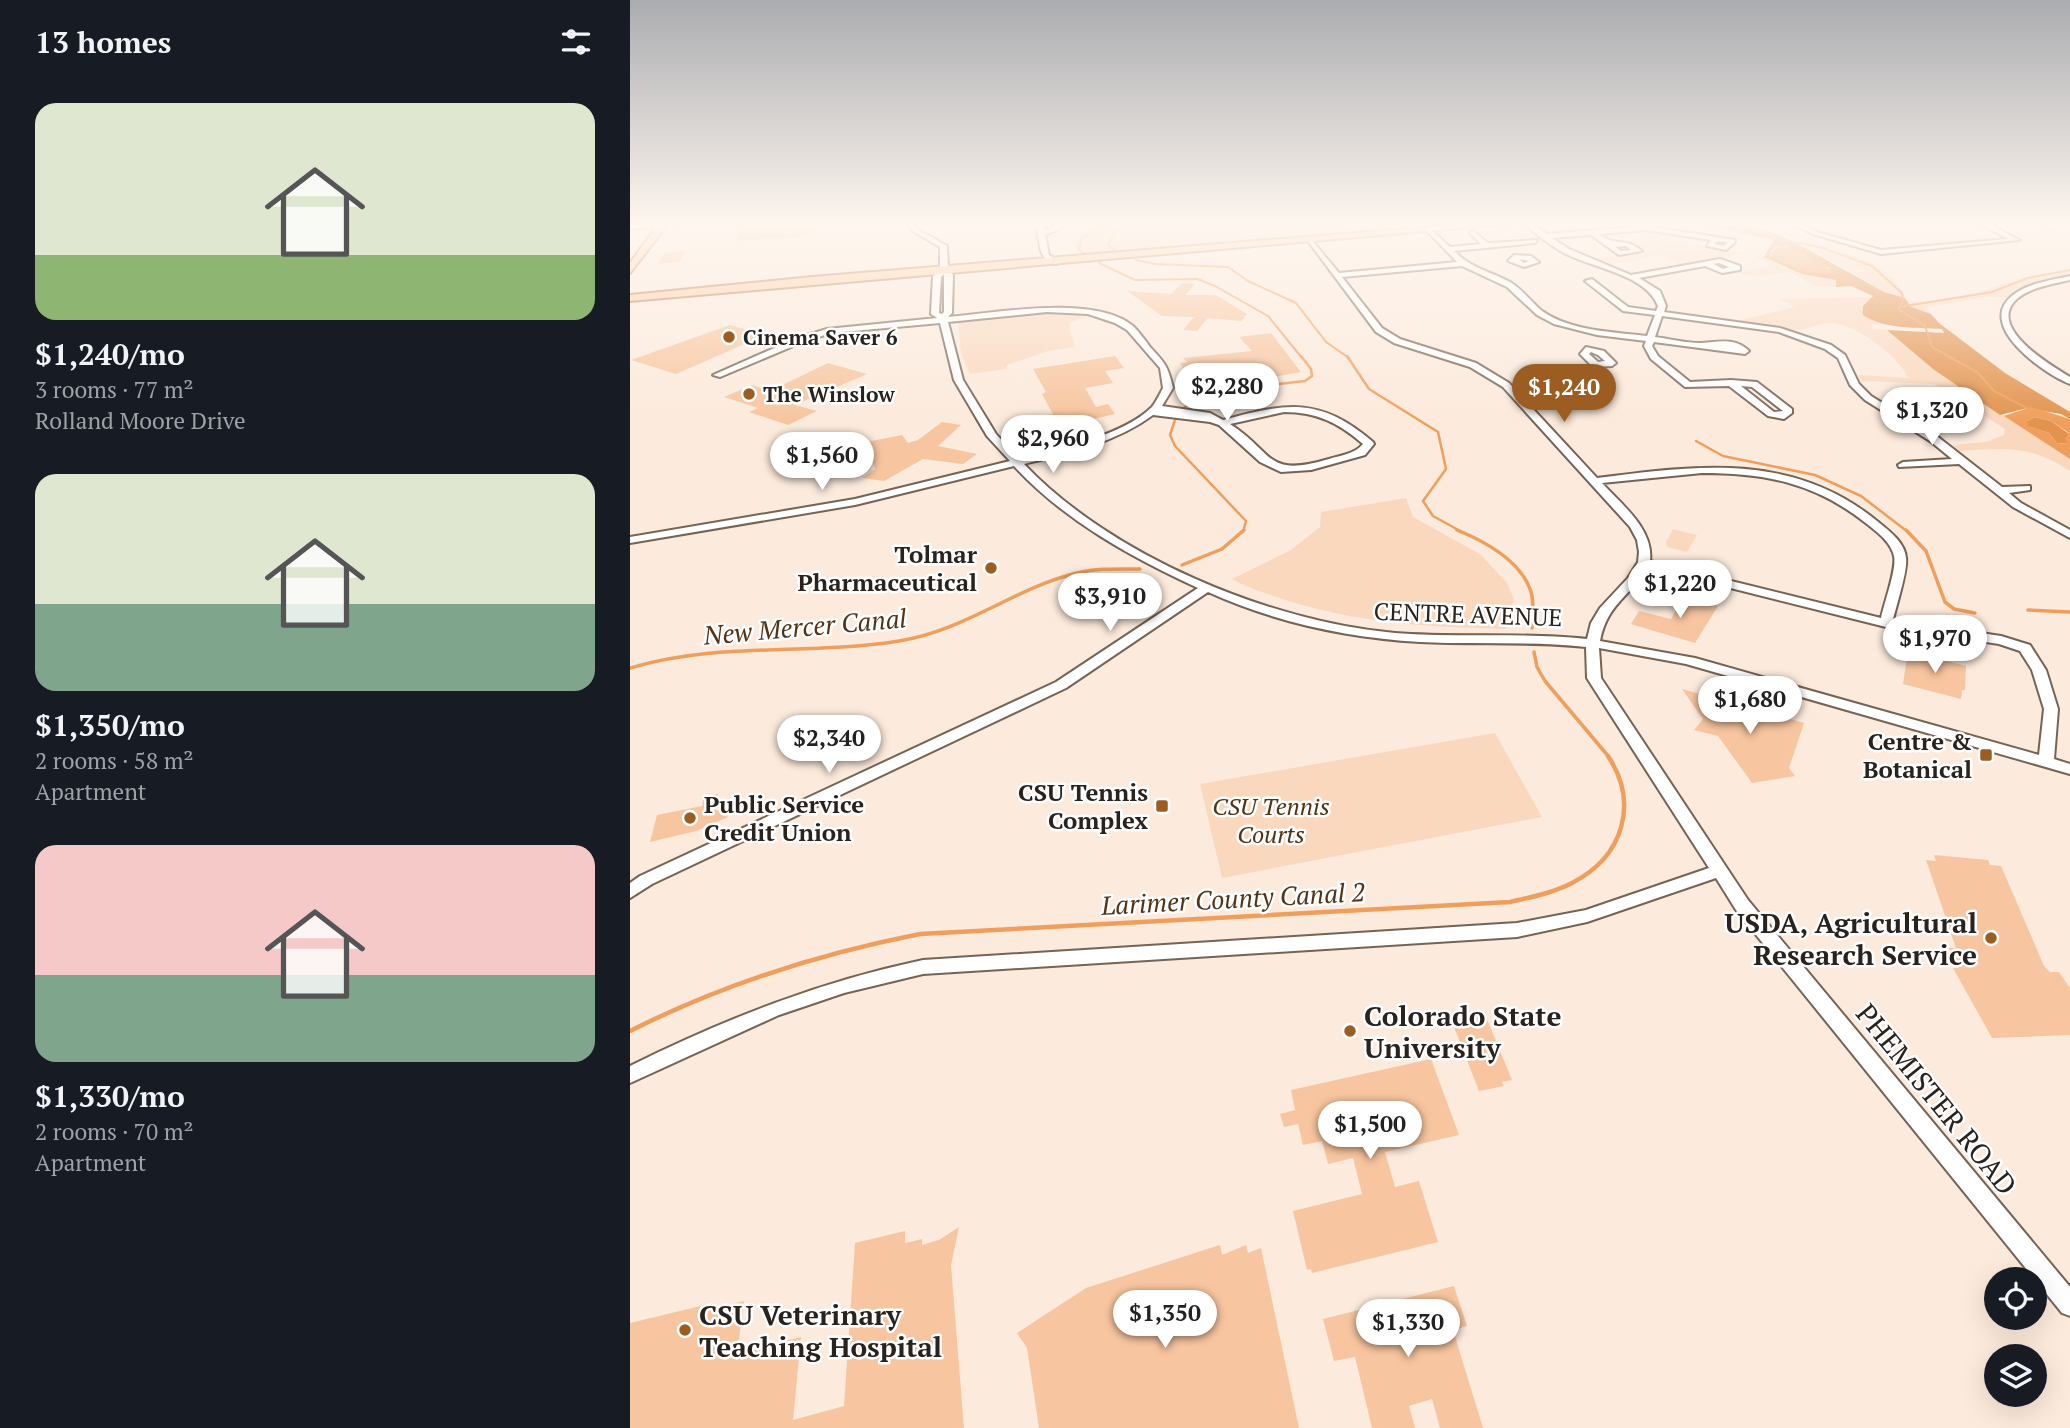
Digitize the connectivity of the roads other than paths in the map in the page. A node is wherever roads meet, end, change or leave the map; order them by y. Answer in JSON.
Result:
{"nodes":[{"id":1,"x":690,"y":290,"type":"edge"},
{"id":2,"x":708,"y":290,"type":"joint"},
{"id":3,"x":712,"y":290,"type":"edge"},
{"id":4,"x":936,"y":290,"type":"edge"},
{"id":5,"x":1348,"y":290,"type":"edge"},
{"id":6,"x":1516,"y":290,"type":"edge"},
{"id":7,"x":1599,"y":290,"type":"edge"},
{"id":8,"x":1652,"y":290,"type":"edge"},
{"id":9,"x":2032,"y":290,"type":"edge"},
{"id":10,"x":630,"y":296,"type":"edge"},
{"id":11,"x":1659,"y":313,"type":"junction"},
{"id":12,"x":943,"y":318,"type":"junction"},
{"id":13,"x":1597,"y":332,"type":"junction"},
{"id":14,"x":1649,"y":338,"type":"junction"},
{"id":15,"x":1703,"y":345,"type":"dead end"},
{"id":16,"x":1589,"y":349,"type":"dead end"},
{"id":17,"x":716,"y":375,"type":"dead end"},
{"id":18,"x":2070,"y":381,"type":"edge"},
{"id":19,"x":1731,"y":383,"type":"junction"},
{"id":20,"x":1154,"y":410,"type":"junction"},
{"id":21,"x":1920,"y":413,"type":"dead end"},
{"id":22,"x":1898,"y":417,"type":"junction"},
{"id":23,"x":1226,"y":422,"type":"junction"},
{"id":24,"x":1962,"y":461,"type":"junction"},
{"id":25,"x":1018,"y":463,"type":"junction"},
{"id":26,"x":1903,"y":465,"type":"dead end"},
{"id":27,"x":1595,"y":481,"type":"junction"},
{"id":28,"x":2026,"y":488,"type":"dead end"},
{"id":29,"x":1998,"y":491,"type":"junction"},
{"id":30,"x":2070,"y":535,"type":"edge"},
{"id":31,"x":630,"y":540,"type":"edge"},
{"id":32,"x":1644,"y":563,"type":"junction"},
{"id":33,"x":1208,"y":587,"type":"junction"},
{"id":34,"x":1886,"y":622,"type":"junction"},
{"id":35,"x":1594,"y":643,"type":"junction"},
{"id":36,"x":2046,"y":762,"type":"junction"},
{"id":37,"x":2070,"y":768,"type":"edge"},
{"id":38,"x":1719,"y":871,"type":"junction"},
{"id":39,"x":638,"y":882,"type":"edge"},
{"id":40,"x":630,"y":892,"type":"edge"},
{"id":41,"x":630,"y":1075,"type":"edge"},
{"id":42,"x":2070,"y":1305,"type":"edge"}],
"edges":[{"from":1,"to":10,"type":"main road"},
{"from":2,"to":3,"type":"main road"},
{"from":2,"to":10,"type":"main road"},
{"from":4,"to":12,"type":"street","name":"CENTRE AVENUE"},
{"from":5,"to":27,"type":"street"},
{"from":6,"to":13,"type":"street"},
{"from":7,"to":11,"type":"street"},
{"from":8,"to":11,"type":"street"},
{"from":9,"to":18,"type":"street"},
{"from":11,"to":14,"type":"street"},
{"from":11,"to":22,"type":"street"},
{"from":12,"to":17,"type":"street"},
{"from":12,"to":20,"type":"street"},
{"from":12,"to":25,"type":"street","name":"CENTRE AVENUE"},
{"from":13,"to":14,"type":"street"},
{"from":13,"to":16,"type":"street"},
{"from":14,"to":15,"type":"street"},
{"from":14,"to":19,"type":"street"},
{"from":19,"to":19,"type":"street"},
{"from":20,"to":23,"type":"street"},
{"from":20,"to":25,"type":"street"},
{"from":21,"to":22,"type":"street"},
{"from":22,"to":24,"type":"street"},
{"from":23,"to":23,"type":"street"},
{"from":24,"to":26,"type":"street"},
{"from":24,"to":29,"type":"street"},
{"from":25,"to":31,"type":"street"},
{"from":25,"to":33,"type":"street","name":"CENTRE AVENUE"},
{"from":27,"to":32,"type":"street"},
{"from":27,"to":34,"type":"street"},
{"from":28,"to":29,"type":"street"},
{"from":29,"to":30,"type":"street"},
{"from":32,"to":34,"type":"street"},
{"from":32,"to":35,"type":"street","name":"PHEMISTER ROAD"},
{"from":33,"to":35,"type":"street","name":"CENTRE AVENUE"},
{"from":33,"to":39,"type":"street"},
{"from":34,"to":36,"type":"street"},
{"from":35,"to":36,"type":"street","name":"CENTRE AVENUE"},
{"from":35,"to":38,"type":"street","name":"PHEMISTER ROAD"},
{"from":36,"to":37,"type":"street","name":"CENTRE AVENUE"},
{"from":38,"to":41,"type":"street"},
{"from":38,"to":42,"type":"street","name":"PHEMISTER ROAD"},
{"from":39,"to":40,"type":"street"}]}
